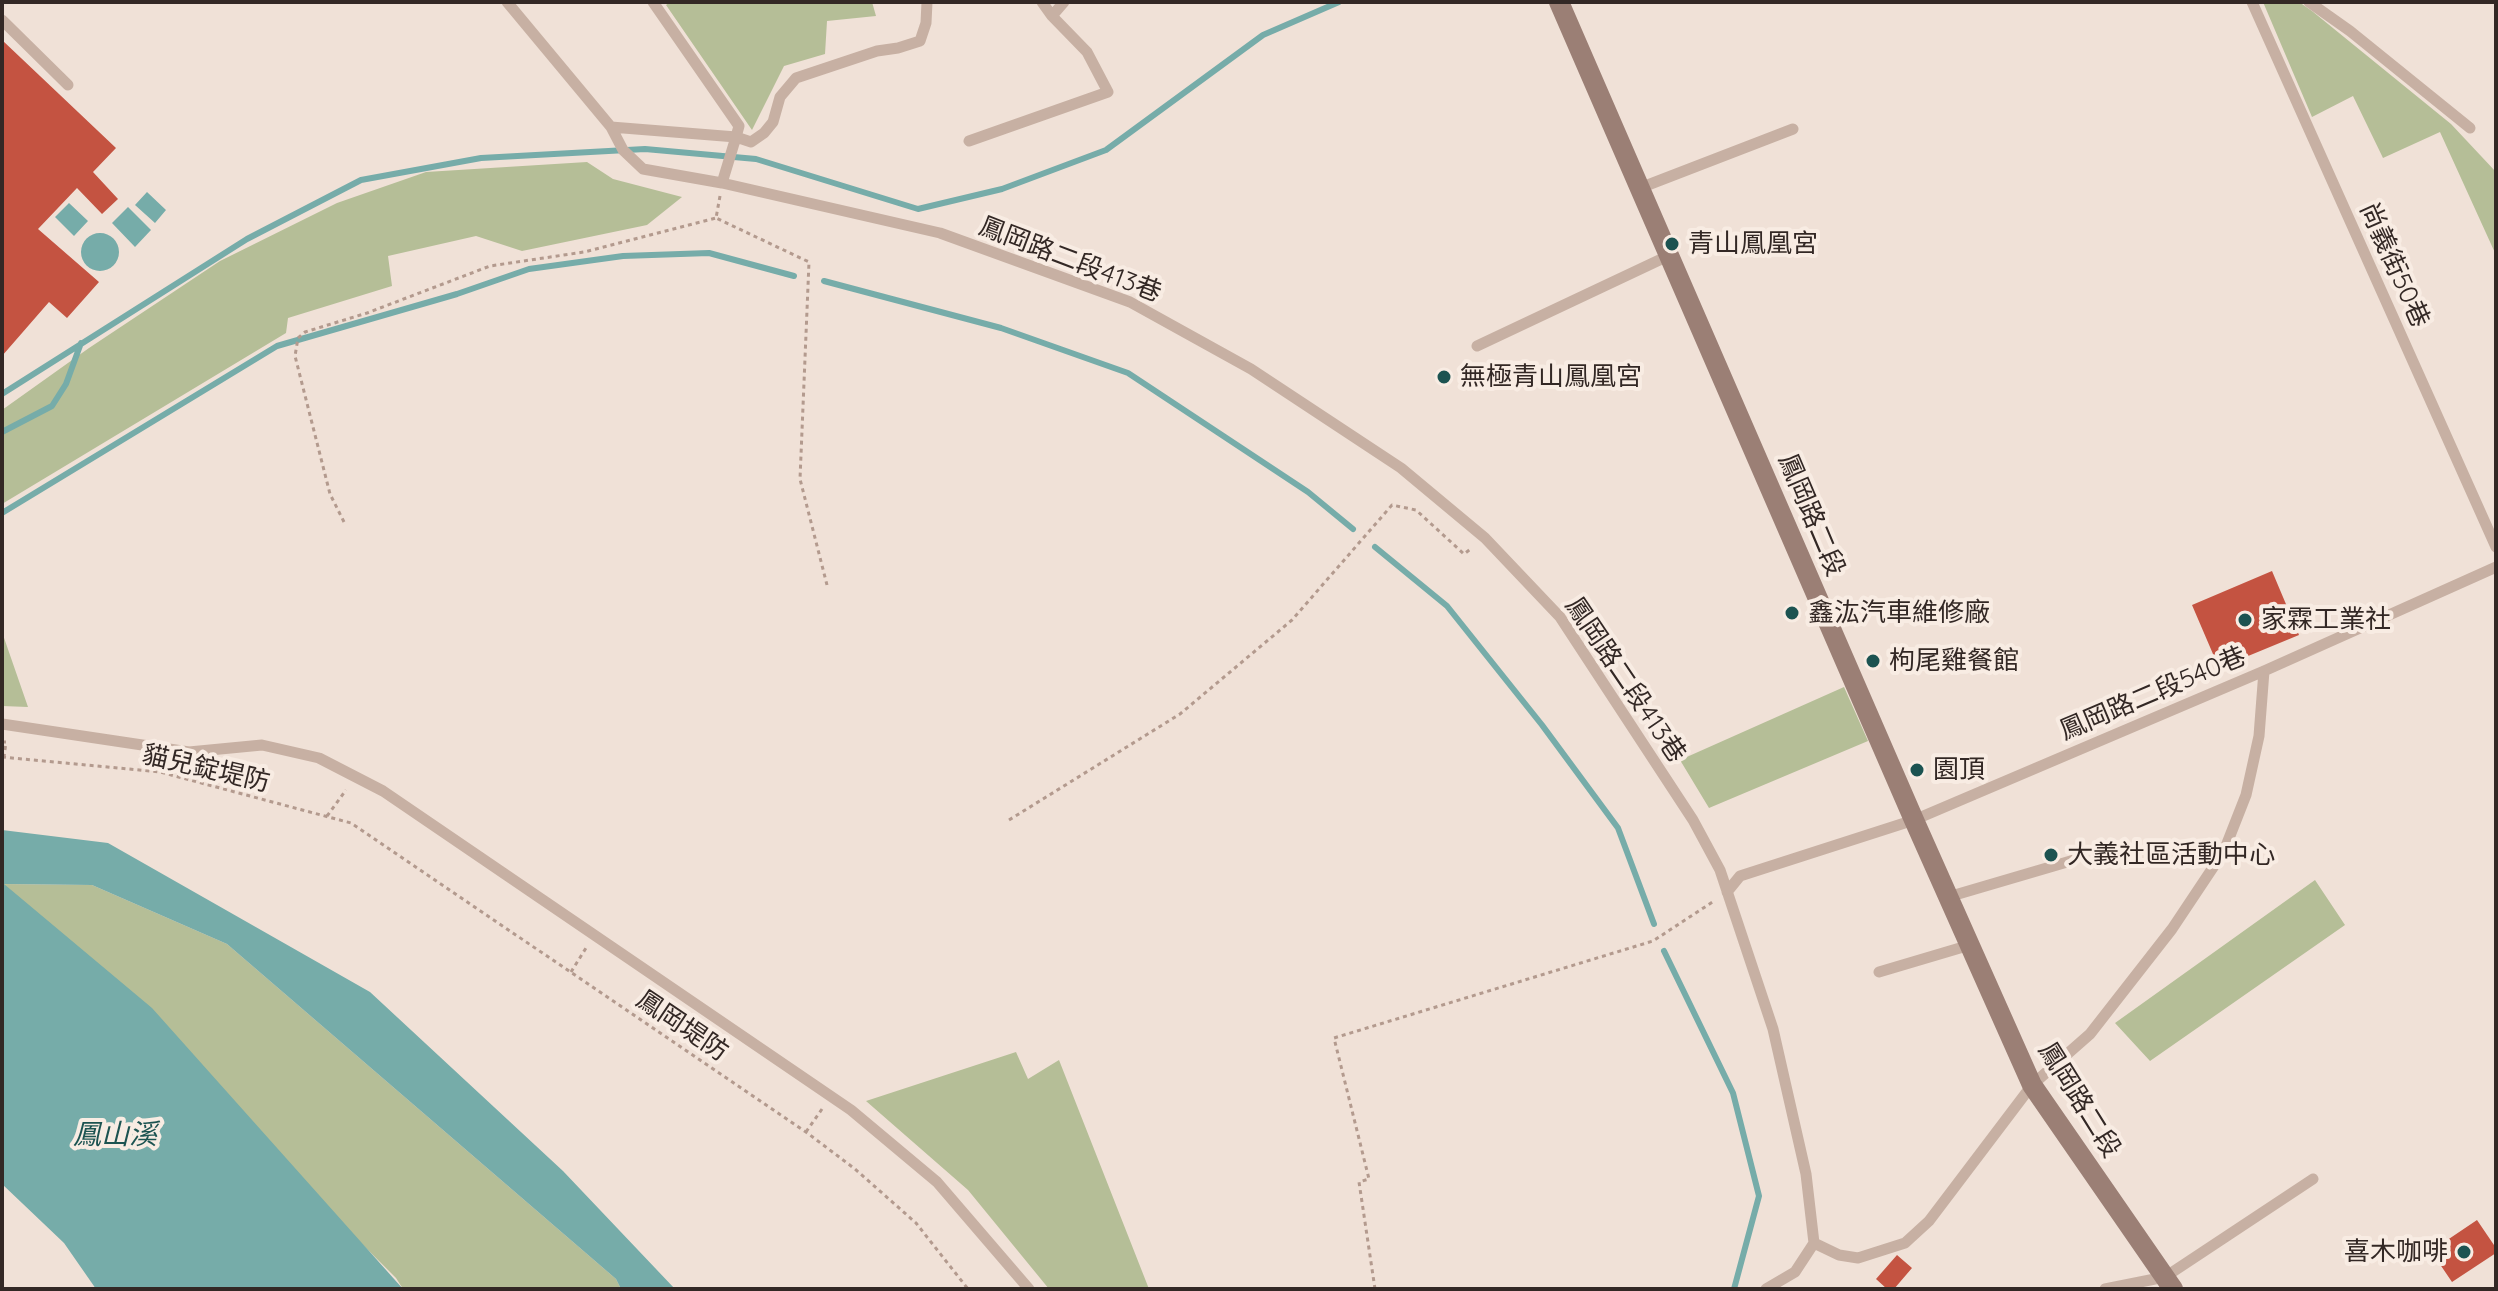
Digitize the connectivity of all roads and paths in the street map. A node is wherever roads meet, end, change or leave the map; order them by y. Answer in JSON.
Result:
{"nodes":[{"id":1,"x":507,"y":2,"type":"edge"},
{"id":2,"x":653,"y":2,"type":"edge"},
{"id":3,"x":927,"y":2,"type":"edge"},
{"id":4,"x":1042,"y":2,"type":"edge"},
{"id":5,"x":1064,"y":2,"type":"edge"},
{"id":6,"x":1559,"y":2,"type":"edge"},
{"id":7,"x":2252,"y":2,"type":"edge"},
{"id":8,"x":2309,"y":2,"type":"edge"},
{"id":9,"x":1052,"y":16,"type":"junction"},
{"id":10,"x":2,"y":20,"type":"edge"},
{"id":11,"x":68,"y":85,"type":"dead end"},
{"id":12,"x":611,"y":127,"type":"junction"},
{"id":13,"x":2470,"y":128,"type":"dead end"},
{"id":14,"x":1793,"y":129,"type":"dead end"},
{"id":15,"x":736,"y":137,"type":"junction"},
{"id":16,"x":969,"y":141,"type":"dead end"},
{"id":17,"x":722,"y":183,"type":"junction"},
{"id":18,"x":1640,"y":188,"type":"junction"},
{"id":19,"x":716,"y":218,"type":"junction"},
{"id":20,"x":1670,"y":255,"type":"junction"},
{"id":21,"x":1477,"y":346,"type":"dead end"},
{"id":22,"x":344,"y":522,"type":"dead end"},
{"id":23,"x":1485,"y":538,"type":"junction"},
{"id":24,"x":2496,"y":547,"type":"edge"},
{"id":25,"x":2496,"y":567,"type":"edge"},
{"id":26,"x":827,"y":585,"type":"dead end"},
{"id":27,"x":2264,"y":671,"type":"junction"},
{"id":28,"x":2,"y":724,"type":"edge"},
{"id":29,"x":2,"y":742,"type":"edge"},
{"id":30,"x":3,"y":757,"type":"edge"},
{"id":31,"x":356,"y":778,"type":"junction"},
{"id":32,"x":326,"y":816,"type":"junction"},
{"id":33,"x":1009,"y":820,"type":"dead end"},
{"id":34,"x":1914,"y":820,"type":"junction"},
{"id":35,"x":351,"y":823,"type":"joint"},
{"id":36,"x":2074,"y":860,"type":"dead end"},
{"id":37,"x":1727,"y":892,"type":"junction"},
{"id":38,"x":1948,"y":897,"type":"junction"},
{"id":39,"x":594,"y":935,"type":"junction"},
{"id":40,"x":1970,"y":945,"type":"junction"},
{"id":41,"x":571,"y":972,"type":"junction"},
{"id":42,"x":1879,"y":972,"type":"dead end"},
{"id":43,"x":2032,"y":1085,"type":"junction"},
{"id":44,"x":831,"y":1096,"type":"junction"},
{"id":45,"x":806,"y":1132,"type":"junction"},
{"id":46,"x":2313,"y":1179,"type":"dead end"},
{"id":47,"x":1814,"y":1243,"type":"junction"},
{"id":48,"x":2169,"y":1283,"type":"edge"},
{"id":49,"x":968,"y":1289,"type":"edge"},
{"id":50,"x":1029,"y":1289,"type":"edge"},
{"id":51,"x":1375,"y":1289,"type":"edge"},
{"id":52,"x":1766,"y":1289,"type":"edge"},
{"id":53,"x":2105,"y":1289,"type":"edge"}],
"edges":[{"from":1,"to":12,"type":"lane","name":"鳳岡路二段413巷"},
{"from":2,"to":15,"type":"lane"},
{"from":3,"to":15,"type":"lane"},
{"from":4,"to":9,"type":"lane"},
{"from":5,"to":9,"type":"lane"},
{"from":6,"to":18,"type":"street","name":"鳳岡路二段"},
{"from":7,"to":24,"type":"lane","name":"尚義街50巷"},
{"from":8,"to":13,"type":"lane"},
{"from":9,"to":16,"type":"lane"},
{"from":10,"to":11,"type":"lane"},
{"from":12,"to":15,"type":"lane"},
{"from":12,"to":17,"type":"lane","name":"鳳岡路二段413巷"},
{"from":14,"to":18,"type":"lane"},
{"from":15,"to":17,"type":"lane"},
{"from":17,"to":19,"type":"path"},
{"from":17,"to":23,"type":"lane","name":"鳳岡路二段413巷"},
{"from":18,"to":20,"type":"street","name":"鳳岡路二段"},
{"from":19,"to":22,"type":"path"},
{"from":19,"to":26,"type":"path"},
{"from":20,"to":21,"type":"lane"},
{"from":20,"to":34,"type":"street","name":"鳳岡路二段"},
{"from":23,"to":33,"type":"path"},
{"from":23,"to":37,"type":"lane","name":"鳳岡路二段413巷"},
{"from":25,"to":27,"type":"lane","name":"鳳岡路二段540巷"},
{"from":27,"to":34,"type":"lane","name":"鳳岡路二段540巷"},
{"from":27,"to":43,"type":"lane"},
{"from":28,"to":31,"type":"lane"},
{"from":29,"to":30,"type":"path"},
{"from":30,"to":32,"type":"path","name":"貓兒錠堤防"},
{"from":31,"to":32,"type":"path"},
{"from":31,"to":39,"type":"lane"},
{"from":32,"to":35,"type":"path","name":"貓兒錠堤防"},
{"from":34,"to":37,"type":"lane","name":"鳳岡路二段540巷"},
{"from":34,"to":38,"type":"street","name":"鳳岡路二段"},
{"from":35,"to":41,"type":"path","name":"鳳岡堤防"},
{"from":36,"to":38,"type":"lane"},
{"from":37,"to":47,"type":"lane","name":"鳳岡路二段413巷"},
{"from":37,"to":51,"type":"path"},
{"from":38,"to":40,"type":"street","name":"鳳岡路二段"},
{"from":39,"to":41,"type":"path"},
{"from":39,"to":44,"type":"lane"},
{"from":40,"to":42,"type":"lane"},
{"from":40,"to":43,"type":"street","name":"鳳岡路二段"},
{"from":41,"to":45,"type":"path","name":"鳳岡堤防"},
{"from":43,"to":47,"type":"lane"},
{"from":43,"to":48,"type":"street","name":"鳳岡路二段"},
{"from":44,"to":45,"type":"path"},
{"from":44,"to":50,"type":"lane"},
{"from":45,"to":49,"type":"path","name":"鳳岡堤防"},
{"from":46,"to":48,"type":"lane"},
{"from":47,"to":52,"type":"lane"},
{"from":48,"to":53,"type":"lane"}]}
